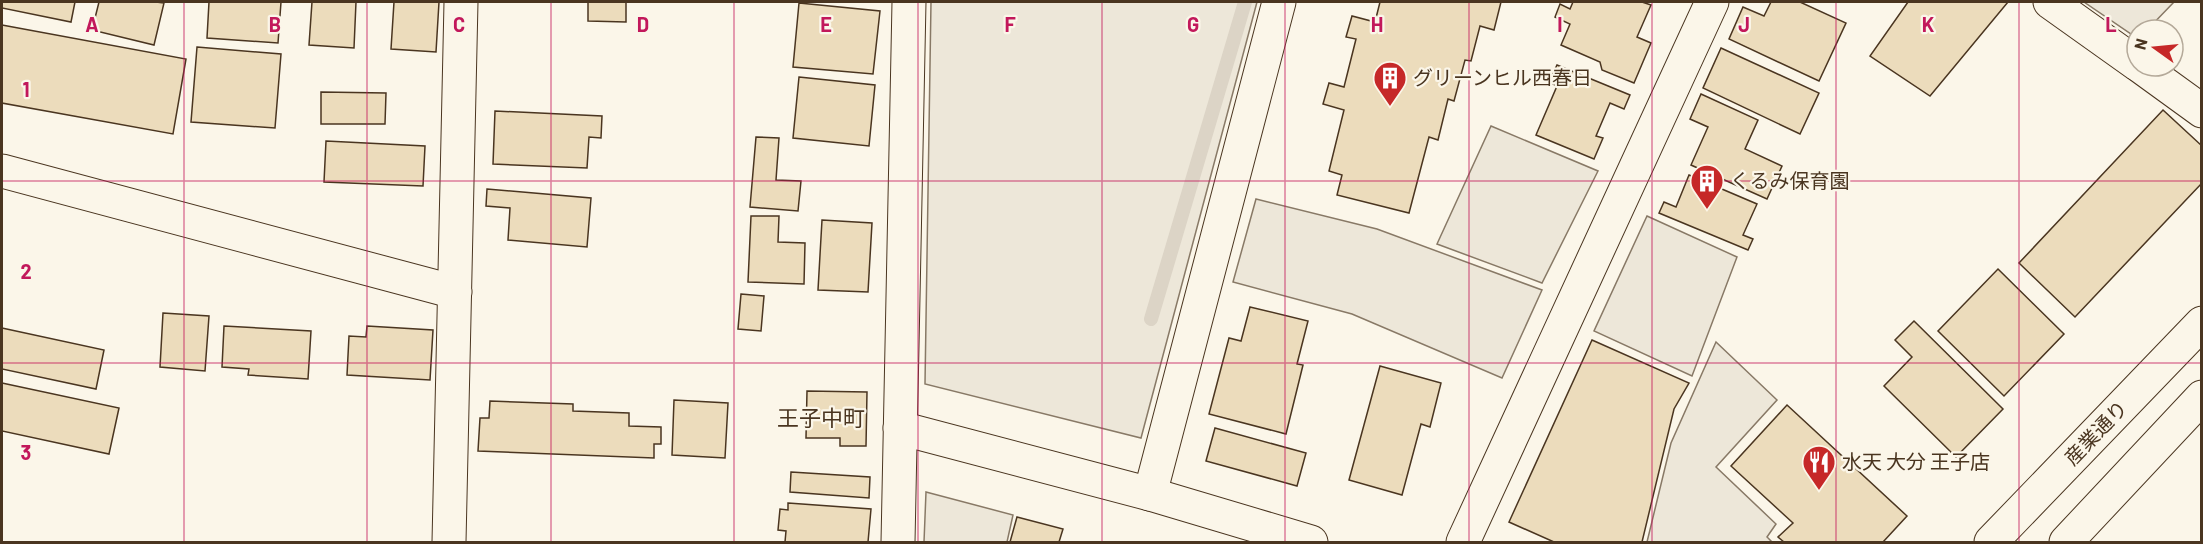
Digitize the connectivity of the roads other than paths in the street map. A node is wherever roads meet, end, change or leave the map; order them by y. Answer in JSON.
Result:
{"nodes":[{"id":1,"x":461,"y":2,"type":"edge"},
{"id":2,"x":909,"y":2,"type":"edge"},
{"id":3,"x":1279,"y":2,"type":"edge"},
{"id":4,"x":1712,"y":2,"type":"edge"},
{"id":5,"x":2050,"y":2,"type":"edge"},
{"id":6,"x":2125,"y":56,"type":"edge"},
{"id":7,"x":2156,"y":78,"type":"edge"},
{"id":8,"x":2202,"y":111,"type":"edge"},
{"id":9,"x":2,"y":171,"type":"edge"},
{"id":10,"x":455,"y":292,"type":"junction"},
{"id":11,"x":2202,"y":323,"type":"edge"},
{"id":12,"x":2202,"y":398,"type":"edge"},
{"id":13,"x":900,"y":428,"type":"junction"},
{"id":14,"x":1150,"y":494,"type":"junction"},
{"id":15,"x":449,"y":543,"type":"edge"},
{"id":16,"x":898,"y":543,"type":"edge"},
{"id":17,"x":1311,"y":543,"type":"edge"},
{"id":18,"x":1463,"y":543,"type":"edge"},
{"id":19,"x":1991,"y":543,"type":"edge"},
{"id":20,"x":2066,"y":543,"type":"edge"}],
"edges":[{"from":1,"to":10,"type":"main road"},
{"from":2,"to":13,"type":"main road"},
{"from":3,"to":14,"type":"main road"},
{"from":4,"to":18,"type":"main road"},
{"from":5,"to":6,"type":"main road"},
{"from":7,"to":8,"type":"main road"},
{"from":9,"to":10,"type":"main road"},
{"from":10,"to":15,"type":"main road"},
{"from":11,"to":19,"type":"main road","name":"産業通り"},
{"from":12,"to":20,"type":"main road"},
{"from":13,"to":14,"type":"main road"},
{"from":13,"to":16,"type":"main road"},
{"from":14,"to":17,"type":"main road"}]}
